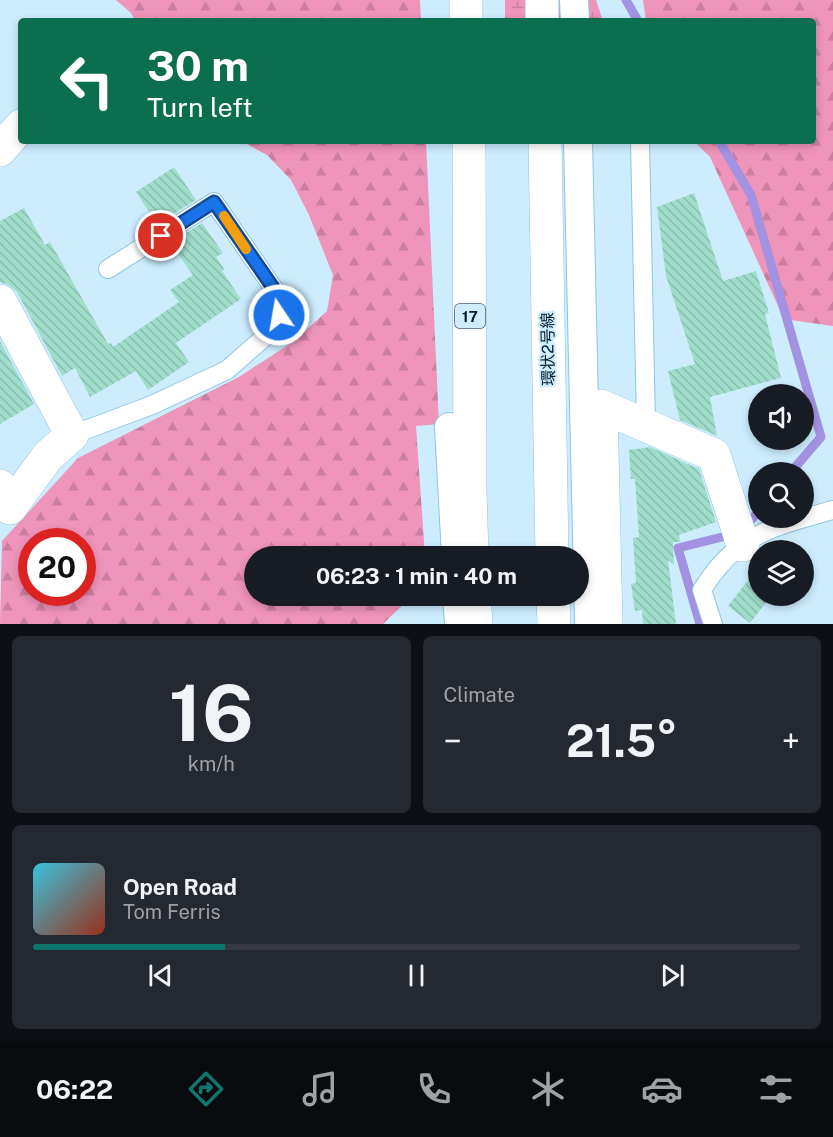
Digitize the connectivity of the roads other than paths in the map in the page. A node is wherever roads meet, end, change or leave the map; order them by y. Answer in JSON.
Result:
{"nodes":[{"id":1,"x":466,"y":0,"type":"edge"},
{"id":2,"x":542,"y":0,"type":"edge"},
{"id":3,"x":574,"y":0,"type":"edge"},
{"id":4,"x":466,"y":18,"type":"edge"},
{"id":5,"x":542,"y":18,"type":"edge"},
{"id":6,"x":575,"y":18,"type":"edge"},
{"id":7,"x":18,"y":129,"type":"edge"},
{"id":8,"x":470,"y":144,"type":"edge"},
{"id":9,"x":545,"y":144,"type":"edge"},
{"id":10,"x":578,"y":144,"type":"edge"},
{"id":11,"x":640,"y":144,"type":"edge"},
{"id":12,"x":0,"y":150,"type":"edge"},
{"id":13,"x":108,"y":269,"type":"dead end"},
{"id":14,"x":0,"y":301,"type":"edge"},
{"id":15,"x":646,"y":425,"type":"junction"},
{"id":16,"x":449,"y":427,"type":"dead end"},
{"id":17,"x":72,"y":435,"type":"junction"},
{"id":18,"x":0,"y":486,"type":"edge"},
{"id":19,"x":461,"y":490,"type":"junction"},
{"id":20,"x":833,"y":510,"type":"edge"},
{"id":21,"x":741,"y":535,"type":"junction"},
{"id":22,"x":457,"y":546,"type":"edge"},
{"id":23,"x":470,"y":546,"type":"edge"},
{"id":24,"x":552,"y":546,"type":"edge"},
{"id":25,"x":458,"y":606,"type":"edge"},
{"id":26,"x":475,"y":606,"type":"edge"},
{"id":27,"x":553,"y":606,"type":"edge"},
{"id":28,"x":459,"y":624,"type":"edge"},
{"id":29,"x":476,"y":624,"type":"edge"},
{"id":30,"x":554,"y":624,"type":"edge"},
{"id":31,"x":590,"y":624,"type":"edge"},
{"id":32,"x":606,"y":624,"type":"edge"},
{"id":33,"x":713,"y":624,"type":"edge"}],
"edges":[{"from":1,"to":4,"type":"main road"},
{"from":2,"to":5,"type":"main road"},
{"from":3,"to":6,"type":"street"},
{"from":7,"to":12,"type":"main road"},
{"from":8,"to":19,"type":"main road","number":"17"},
{"from":9,"to":24,"type":"main road","name":"環状2号線"},
{"from":10,"to":31,"type":"street"},
{"from":11,"to":15,"type":"lane"},
{"from":13,"to":17,"type":"lane"},
{"from":14,"to":17,"type":"main road"},
{"from":15,"to":21,"type":"main road"},
{"from":15,"to":32,"type":"main road"},
{"from":16,"to":19,"type":"street"},
{"from":17,"to":18,"type":"main road"},
{"from":19,"to":22,"type":"street"},
{"from":19,"to":23,"type":"main road","number":"17"},
{"from":20,"to":21,"type":"lane"},
{"from":21,"to":33,"type":"lane"},
{"from":25,"to":28,"type":"street"},
{"from":26,"to":29,"type":"main road"},
{"from":27,"to":30,"type":"main road"}]}
